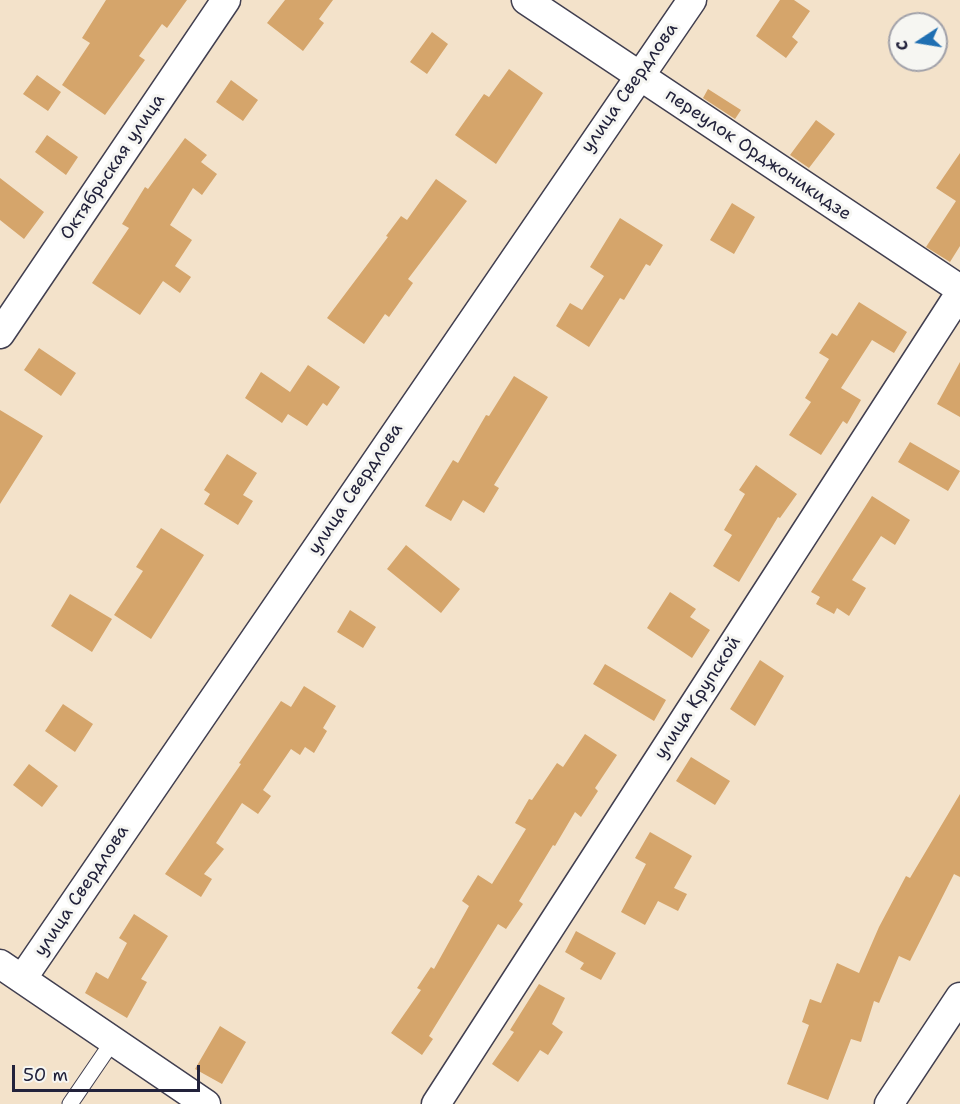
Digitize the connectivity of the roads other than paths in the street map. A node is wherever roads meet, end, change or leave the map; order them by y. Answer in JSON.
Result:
{"nodes":[{"id":1,"x":226,"y":0,"type":"edge"},
{"id":2,"x":526,"y":0,"type":"edge"},
{"id":3,"x":692,"y":0,"type":"edge"},
{"id":4,"x":638,"y":75,"type":"junction"},
{"id":5,"x":960,"y":291,"type":"edge"},
{"id":6,"x":0,"y":334,"type":"edge"},
{"id":7,"x":11,"y":972,"type":"edge"},
{"id":8,"x":960,"y":997,"type":"edge"},
{"id":9,"x":113,"y":1041,"type":"junction"},
{"id":10,"x":70,"y":1104,"type":"edge"},
{"id":11,"x":206,"y":1104,"type":"edge"},
{"id":12,"x":436,"y":1104,"type":"edge"},
{"id":13,"x":889,"y":1104,"type":"edge"}],
"edges":[{"from":1,"to":6,"type":"street","name":"Октябрьская улица"},
{"from":2,"to":4,"type":"street","name":"переулок Орджоникидзе"},
{"from":3,"to":4,"type":"street","name":"улица Свердлова"},
{"from":4,"to":5,"type":"street","name":"переулок Орджоникидзе"},
{"from":4,"to":7,"type":"street","name":"улица Свердлова"},
{"from":5,"to":12,"type":"street","name":"улица Крупской"},
{"from":7,"to":9,"type":"street"},
{"from":8,"to":13,"type":"street"},
{"from":9,"to":10,"type":"lane"},
{"from":9,"to":11,"type":"street"}]}
